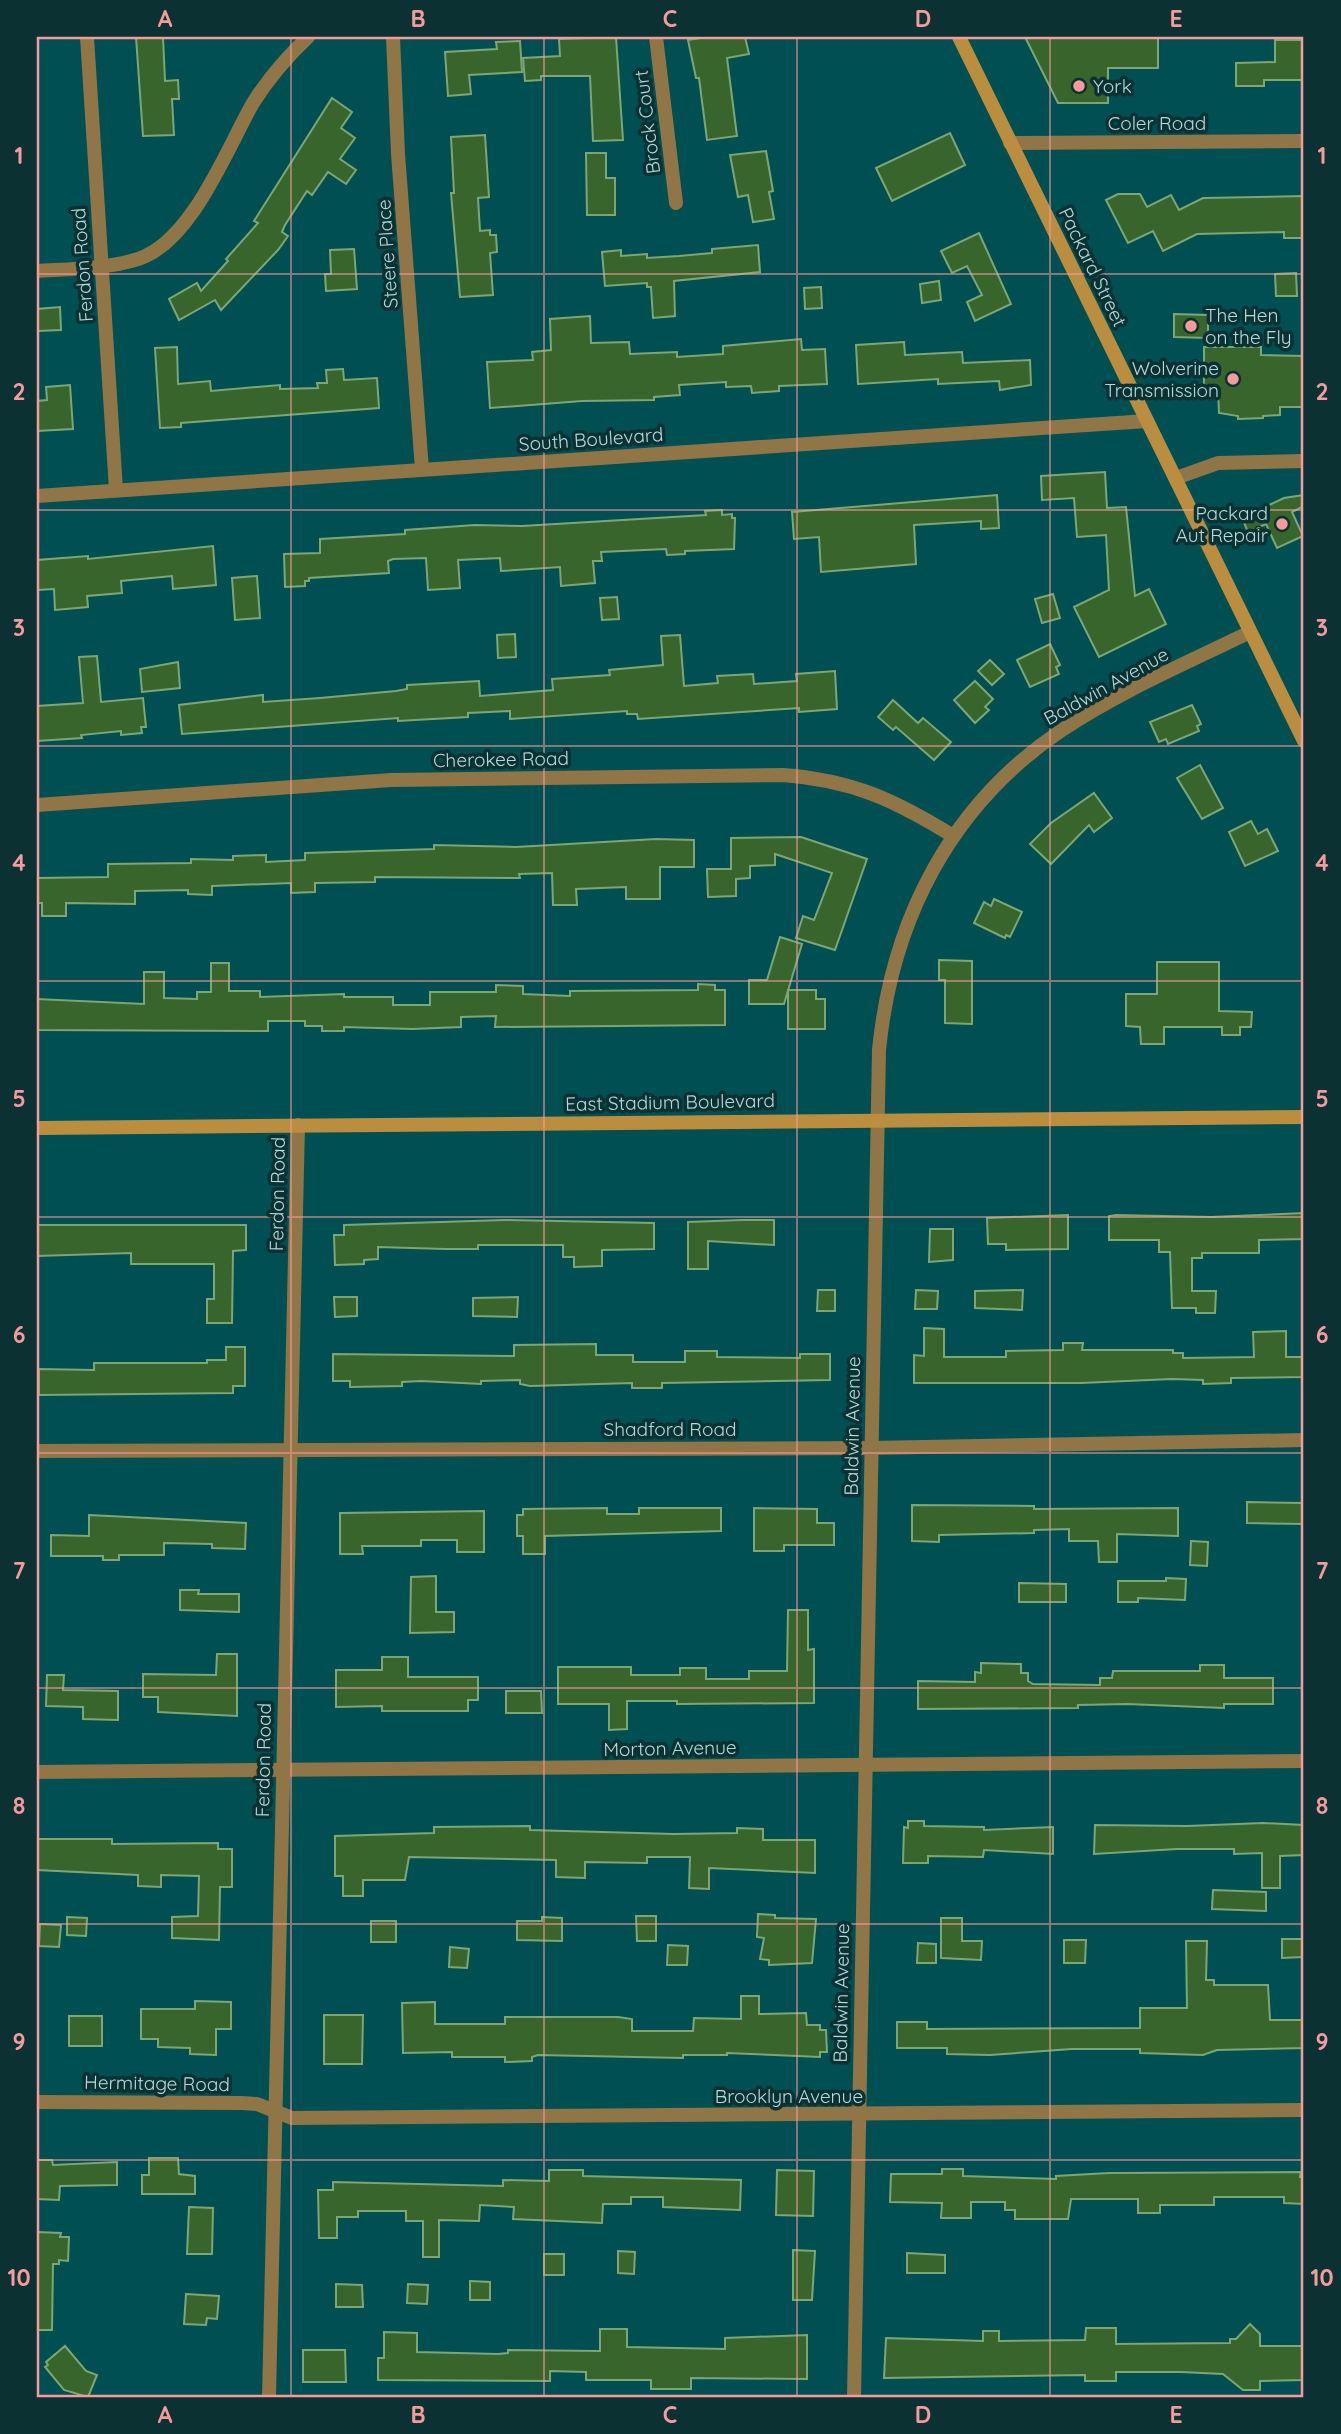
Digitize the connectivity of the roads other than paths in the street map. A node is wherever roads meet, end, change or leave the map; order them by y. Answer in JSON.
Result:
{"nodes":[{"id":1,"x":87,"y":37,"type":"edge"},
{"id":2,"x":308,"y":37,"type":"edge"},
{"id":3,"x":393,"y":37,"type":"edge"},
{"id":4,"x":656,"y":37,"type":"edge"},
{"id":5,"x":959,"y":37,"type":"edge"},
{"id":6,"x":1304,"y":141,"type":"edge"},
{"id":7,"x":1010,"y":143,"type":"junction"},
{"id":8,"x":676,"y":203,"type":"dead end"},
{"id":9,"x":102,"y":266,"type":"junction"},
{"id":10,"x":37,"y":271,"type":"edge"},
{"id":11,"x":1147,"y":421,"type":"junction"},
{"id":12,"x":1304,"y":461,"type":"edge"},
{"id":13,"x":422,"y":469,"type":"junction"},
{"id":14,"x":1175,"y":478,"type":"junction"},
{"id":15,"x":116,"y":490,"type":"junction"},
{"id":16,"x":37,"y":496,"type":"edge"},
{"id":17,"x":1250,"y":632,"type":"junction"},
{"id":18,"x":1304,"y":740,"type":"edge"},
{"id":19,"x":37,"y":804,"type":"edge"},
{"id":20,"x":953,"y":836,"type":"junction"},
{"id":21,"x":1304,"y":1117,"type":"edge"},
{"id":22,"x":878,"y":1119,"type":"junction"},
{"id":23,"x":298,"y":1125,"type":"junction"},
{"id":24,"x":37,"y":1128,"type":"edge"},
{"id":25,"x":1304,"y":1440,"type":"edge"},
{"id":26,"x":870,"y":1448,"type":"junction"},
{"id":27,"x":291,"y":1450,"type":"junction"},
{"id":28,"x":37,"y":1451,"type":"edge"},
{"id":29,"x":1304,"y":1761,"type":"edge"},
{"id":30,"x":865,"y":1765,"type":"junction"},
{"id":31,"x":282,"y":1771,"type":"junction"},
{"id":32,"x":37,"y":1772,"type":"edge"},
{"id":33,"x":37,"y":2102,"type":"edge"},
{"id":34,"x":1304,"y":2110,"type":"edge"},
{"id":35,"x":276,"y":2111,"type":"junction"},
{"id":36,"x":858,"y":2116,"type":"junction"},
{"id":37,"x":269,"y":2397,"type":"edge"},
{"id":38,"x":854,"y":2397,"type":"edge"}],
"edges":[{"from":1,"to":9,"type":"street","name":"Ferdon Road"},
{"from":2,"to":9,"type":"street"},
{"from":3,"to":13,"type":"street","name":"Steere Place"},
{"from":4,"to":8,"type":"street","name":"Brock Court"},
{"from":5,"to":7,"type":"main road","name":"Packard Street"},
{"from":6,"to":7,"type":"street","name":"Coler Road"},
{"from":7,"to":11,"type":"main road","name":"Packard Street"},
{"from":9,"to":10,"type":"street"},
{"from":9,"to":15,"type":"street","name":"Ferdon Road"},
{"from":11,"to":13,"type":"street","name":"South Boulevard"},
{"from":11,"to":14,"type":"main road","name":"Packard Street"},
{"from":12,"to":14,"type":"street"},
{"from":13,"to":15,"type":"street","name":"South Boulevard"},
{"from":14,"to":17,"type":"main road","name":"Packard Street"},
{"from":15,"to":16,"type":"street","name":"South Boulevard"},
{"from":17,"to":18,"type":"main road","name":"Packard Street"},
{"from":17,"to":20,"type":"street","name":"Baldwin Avenue"},
{"from":19,"to":20,"type":"street","name":"Cherokee Road"},
{"from":20,"to":22,"type":"street","name":"Baldwin Avenue"},
{"from":21,"to":22,"type":"main road","name":"East Stadium Boulevard"},
{"from":22,"to":23,"type":"main road","name":"East Stadium Boulevard"},
{"from":22,"to":26,"type":"street","name":"Baldwin Avenue"},
{"from":23,"to":24,"type":"main road","name":"East Stadium Boulevard"},
{"from":23,"to":27,"type":"street","name":"Ferdon Road"},
{"from":25,"to":26,"type":"street","name":"Shadford Road"},
{"from":26,"to":27,"type":"street","name":"Shadford Road"},
{"from":26,"to":30,"type":"street","name":"Baldwin Avenue"},
{"from":27,"to":28,"type":"street","name":"Shadford Road"},
{"from":27,"to":31,"type":"street","name":"Ferdon Road"},
{"from":29,"to":30,"type":"street","name":"Morton Avenue"},
{"from":30,"to":31,"type":"street","name":"Morton Avenue"},
{"from":30,"to":36,"type":"street","name":"Baldwin Avenue"},
{"from":31,"to":32,"type":"street","name":"Morton Avenue"},
{"from":31,"to":35,"type":"street","name":"Ferdon Road"},
{"from":33,"to":35,"type":"street","name":"Hermitage Road"},
{"from":34,"to":36,"type":"street","name":"Brooklyn Avenue"},
{"from":35,"to":36,"type":"street","name":"Brooklyn Avenue"},
{"from":35,"to":37,"type":"street","name":"Ferdon Road"},
{"from":36,"to":38,"type":"street","name":"Baldwin Avenue"}]}
